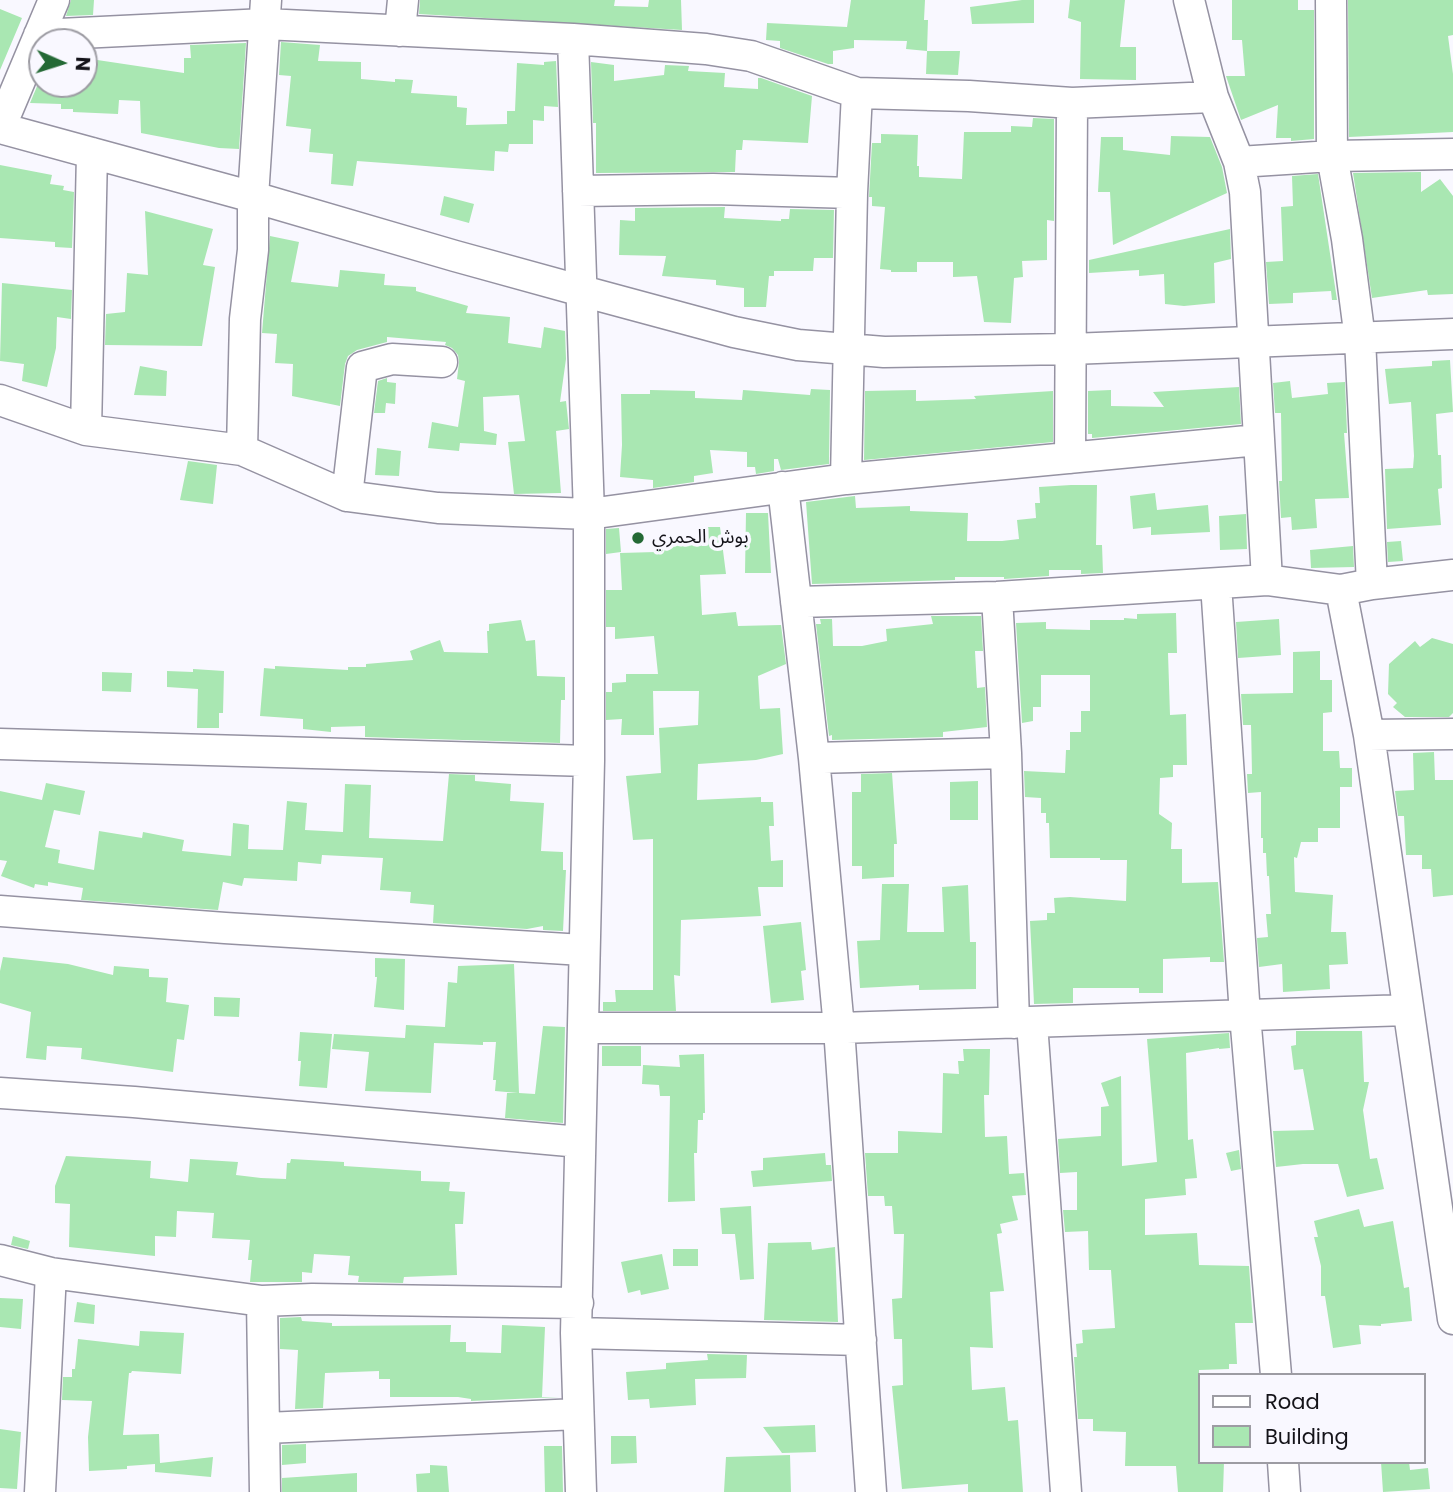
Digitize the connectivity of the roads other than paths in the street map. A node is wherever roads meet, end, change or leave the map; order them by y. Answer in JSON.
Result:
{"nodes":[{"id":1,"x":54,"y":0,"type":"edge"},
{"id":2,"x":403,"y":0,"type":"edge"},
{"id":3,"x":1189,"y":0,"type":"edge"},
{"id":4,"x":1331,"y":0,"type":"edge"},
{"id":5,"x":265,"y":12,"type":"edge"},
{"id":6,"x":43,"y":28,"type":"edge"},
{"id":7,"x":98,"y":29,"type":"edge"},
{"id":8,"x":400,"y":32,"type":"junction"},
{"id":9,"x":573,"y":39,"type":"junction"},
{"id":10,"x":28,"y":63,"type":"edge"},
{"id":11,"x":857,"y":93,"type":"junction"},
{"id":12,"x":1213,"y":97,"type":"junction"},
{"id":13,"x":1072,"y":103,"type":"junction"},
{"id":14,"x":0,"y":128,"type":"edge"},
{"id":15,"x":92,"y":153,"type":"junction"},
{"id":16,"x":1453,"y":154,"type":"edge"},
{"id":17,"x":1332,"y":156,"type":"junction"},
{"id":18,"x":1239,"y":162,"type":"junction"},
{"id":19,"x":578,"y":191,"type":"junction"},
{"id":20,"x":852,"y":193,"type":"junction"},
{"id":21,"x":254,"y":197,"type":"junction"},
{"id":22,"x":582,"y":291,"type":"junction"},
{"id":23,"x":1453,"y":334,"type":"edge"},
{"id":24,"x":1360,"y":339,"type":"junction"},
{"id":25,"x":1254,"y":343,"type":"junction"},
{"id":26,"x":1070,"y":349,"type":"junction"},
{"id":27,"x":851,"y":350,"type":"junction"},
{"id":28,"x":443,"y":362,"type":"dead end"},
{"id":29,"x":0,"y":400,"type":"edge"},
{"id":30,"x":86,"y":430,"type":"junction"},
{"id":31,"x":1258,"y":440,"type":"junction"},
{"id":32,"x":242,"y":450,"type":"junction"},
{"id":33,"x":1070,"y":458,"type":"junction"},
{"id":34,"x":846,"y":480,"type":"junction"},
{"id":35,"x":783,"y":487,"type":"junction"},
{"id":36,"x":347,"y":496,"type":"junction"},
{"id":37,"x":589,"y":514,"type":"junction"},
{"id":38,"x":1453,"y":575,"type":"edge"},
{"id":39,"x":1266,"y":580,"type":"junction"},
{"id":40,"x":1372,"y":583,"type":"junction"},
{"id":41,"x":1216,"y":584,"type":"junction"},
{"id":42,"x":1340,"y":590,"type":"junction"},
{"id":43,"x":997,"y":597,"type":"junction"},
{"id":44,"x":796,"y":602,"type":"junction"},
{"id":45,"x":1453,"y":734,"type":"edge"},
{"id":46,"x":1368,"y":735,"type":"junction"},
{"id":47,"x":0,"y":744,"type":"edge"},
{"id":48,"x":1006,"y":752,"type":"junction"},
{"id":49,"x":814,"y":758,"type":"junction"},
{"id":50,"x":589,"y":761,"type":"junction"},
{"id":51,"x":0,"y":911,"type":"edge"},
{"id":52,"x":583,"y":950,"type":"junction"},
{"id":53,"x":1408,"y":1010,"type":"junction"},
{"id":54,"x":1245,"y":1015,"type":"junction"},
{"id":55,"x":1023,"y":1023,"type":"junction"},
{"id":56,"x":583,"y":1028,"type":"junction"},
{"id":57,"x":839,"y":1028,"type":"junction"},
{"id":58,"x":0,"y":1093,"type":"edge"},
{"id":59,"x":580,"y":1142,"type":"junction"},
{"id":60,"x":0,"y":1260,"type":"edge"},
{"id":61,"x":51,"y":1273,"type":"junction"},
{"id":62,"x":262,"y":1301,"type":"junction"},
{"id":63,"x":578,"y":1303,"type":"junction"},
{"id":64,"x":1453,"y":1319,"type":"edge"},
{"id":65,"x":576,"y":1333,"type":"junction"},
{"id":66,"x":861,"y":1340,"type":"junction"},
{"id":67,"x":1276,"y":1373,"type":"edge"},
{"id":68,"x":578,"y":1415,"type":"junction"},
{"id":69,"x":266,"y":1428,"type":"junction"},
{"id":70,"x":1283,"y":1464,"type":"edge"},
{"id":71,"x":40,"y":1492,"type":"edge"},
{"id":72,"x":265,"y":1492,"type":"edge"},
{"id":73,"x":580,"y":1492,"type":"edge"},
{"id":74,"x":871,"y":1492,"type":"edge"},
{"id":75,"x":1066,"y":1492,"type":"edge"},
{"id":76,"x":1285,"y":1492,"type":"edge"}],
"edges":[{"from":1,"to":6,"type":"street"},
{"from":2,"to":8,"type":"street"},
{"from":3,"to":12,"type":"street"},
{"from":4,"to":17,"type":"street"},
{"from":5,"to":7,"type":"street"},
{"from":5,"to":8,"type":"street"},
{"from":5,"to":21,"type":"street"},
{"from":8,"to":9,"type":"street"},
{"from":9,"to":11,"type":"street"},
{"from":9,"to":19,"type":"street"},
{"from":10,"to":14,"type":"street"},
{"from":11,"to":13,"type":"street"},
{"from":11,"to":20,"type":"street"},
{"from":12,"to":13,"type":"street"},
{"from":12,"to":18,"type":"street"},
{"from":13,"to":26,"type":"street"},
{"from":14,"to":15,"type":"street"},
{"from":15,"to":21,"type":"street"},
{"from":15,"to":30,"type":"street"},
{"from":16,"to":17,"type":"street"},
{"from":17,"to":18,"type":"street"},
{"from":17,"to":24,"type":"street"},
{"from":18,"to":25,"type":"street"},
{"from":19,"to":20,"type":"street"},
{"from":19,"to":22,"type":"street"},
{"from":20,"to":27,"type":"street"},
{"from":21,"to":22,"type":"street"},
{"from":21,"to":32,"type":"street"},
{"from":22,"to":27,"type":"street"},
{"from":22,"to":37,"type":"street"},
{"from":23,"to":24,"type":"street"},
{"from":24,"to":25,"type":"street"},
{"from":24,"to":40,"type":"street"},
{"from":25,"to":26,"type":"street"},
{"from":25,"to":31,"type":"street"},
{"from":26,"to":27,"type":"street"},
{"from":26,"to":33,"type":"street"},
{"from":27,"to":34,"type":"street"},
{"from":28,"to":36,"type":"street"},
{"from":29,"to":30,"type":"street"},
{"from":30,"to":32,"type":"street"},
{"from":31,"to":33,"type":"street"},
{"from":31,"to":39,"type":"street"},
{"from":32,"to":36,"type":"street"},
{"from":33,"to":34,"type":"street"},
{"from":34,"to":35,"type":"street"},
{"from":35,"to":37,"type":"street"},
{"from":35,"to":44,"type":"street"},
{"from":36,"to":37,"type":"street"},
{"from":37,"to":50,"type":"street"},
{"from":38,"to":40,"type":"street"},
{"from":39,"to":41,"type":"street"},
{"from":39,"to":42,"type":"street"},
{"from":40,"to":42,"type":"street"},
{"from":41,"to":43,"type":"street"},
{"from":41,"to":54,"type":"street"},
{"from":42,"to":46,"type":"street"},
{"from":43,"to":44,"type":"street"},
{"from":43,"to":48,"type":"street"},
{"from":44,"to":49,"type":"street"},
{"from":45,"to":46,"type":"street"},
{"from":46,"to":53,"type":"street"},
{"from":47,"to":50,"type":"street"},
{"from":48,"to":49,"type":"street"},
{"from":48,"to":55,"type":"street"},
{"from":49,"to":57,"type":"street"},
{"from":50,"to":52,"type":"street"},
{"from":51,"to":52,"type":"street"},
{"from":52,"to":56,"type":"street"},
{"from":53,"to":54,"type":"street"},
{"from":53,"to":64,"type":"street"},
{"from":54,"to":55,"type":"street"},
{"from":54,"to":67,"type":"street"},
{"from":55,"to":57,"type":"street"},
{"from":55,"to":75,"type":"street"},
{"from":56,"to":57,"type":"street"},
{"from":56,"to":59,"type":"street"},
{"from":57,"to":66,"type":"street"},
{"from":58,"to":59,"type":"street"},
{"from":59,"to":63,"type":"street"},
{"from":60,"to":61,"type":"street"},
{"from":61,"to":62,"type":"street"},
{"from":61,"to":71,"type":"street"},
{"from":62,"to":63,"type":"street"},
{"from":62,"to":69,"type":"street"},
{"from":63,"to":65,"type":"street"},
{"from":65,"to":66,"type":"street"},
{"from":65,"to":68,"type":"street"},
{"from":66,"to":74,"type":"street"},
{"from":68,"to":69,"type":"street"},
{"from":68,"to":73,"type":"street"},
{"from":69,"to":72,"type":"street"},
{"from":70,"to":76,"type":"street"}]}
